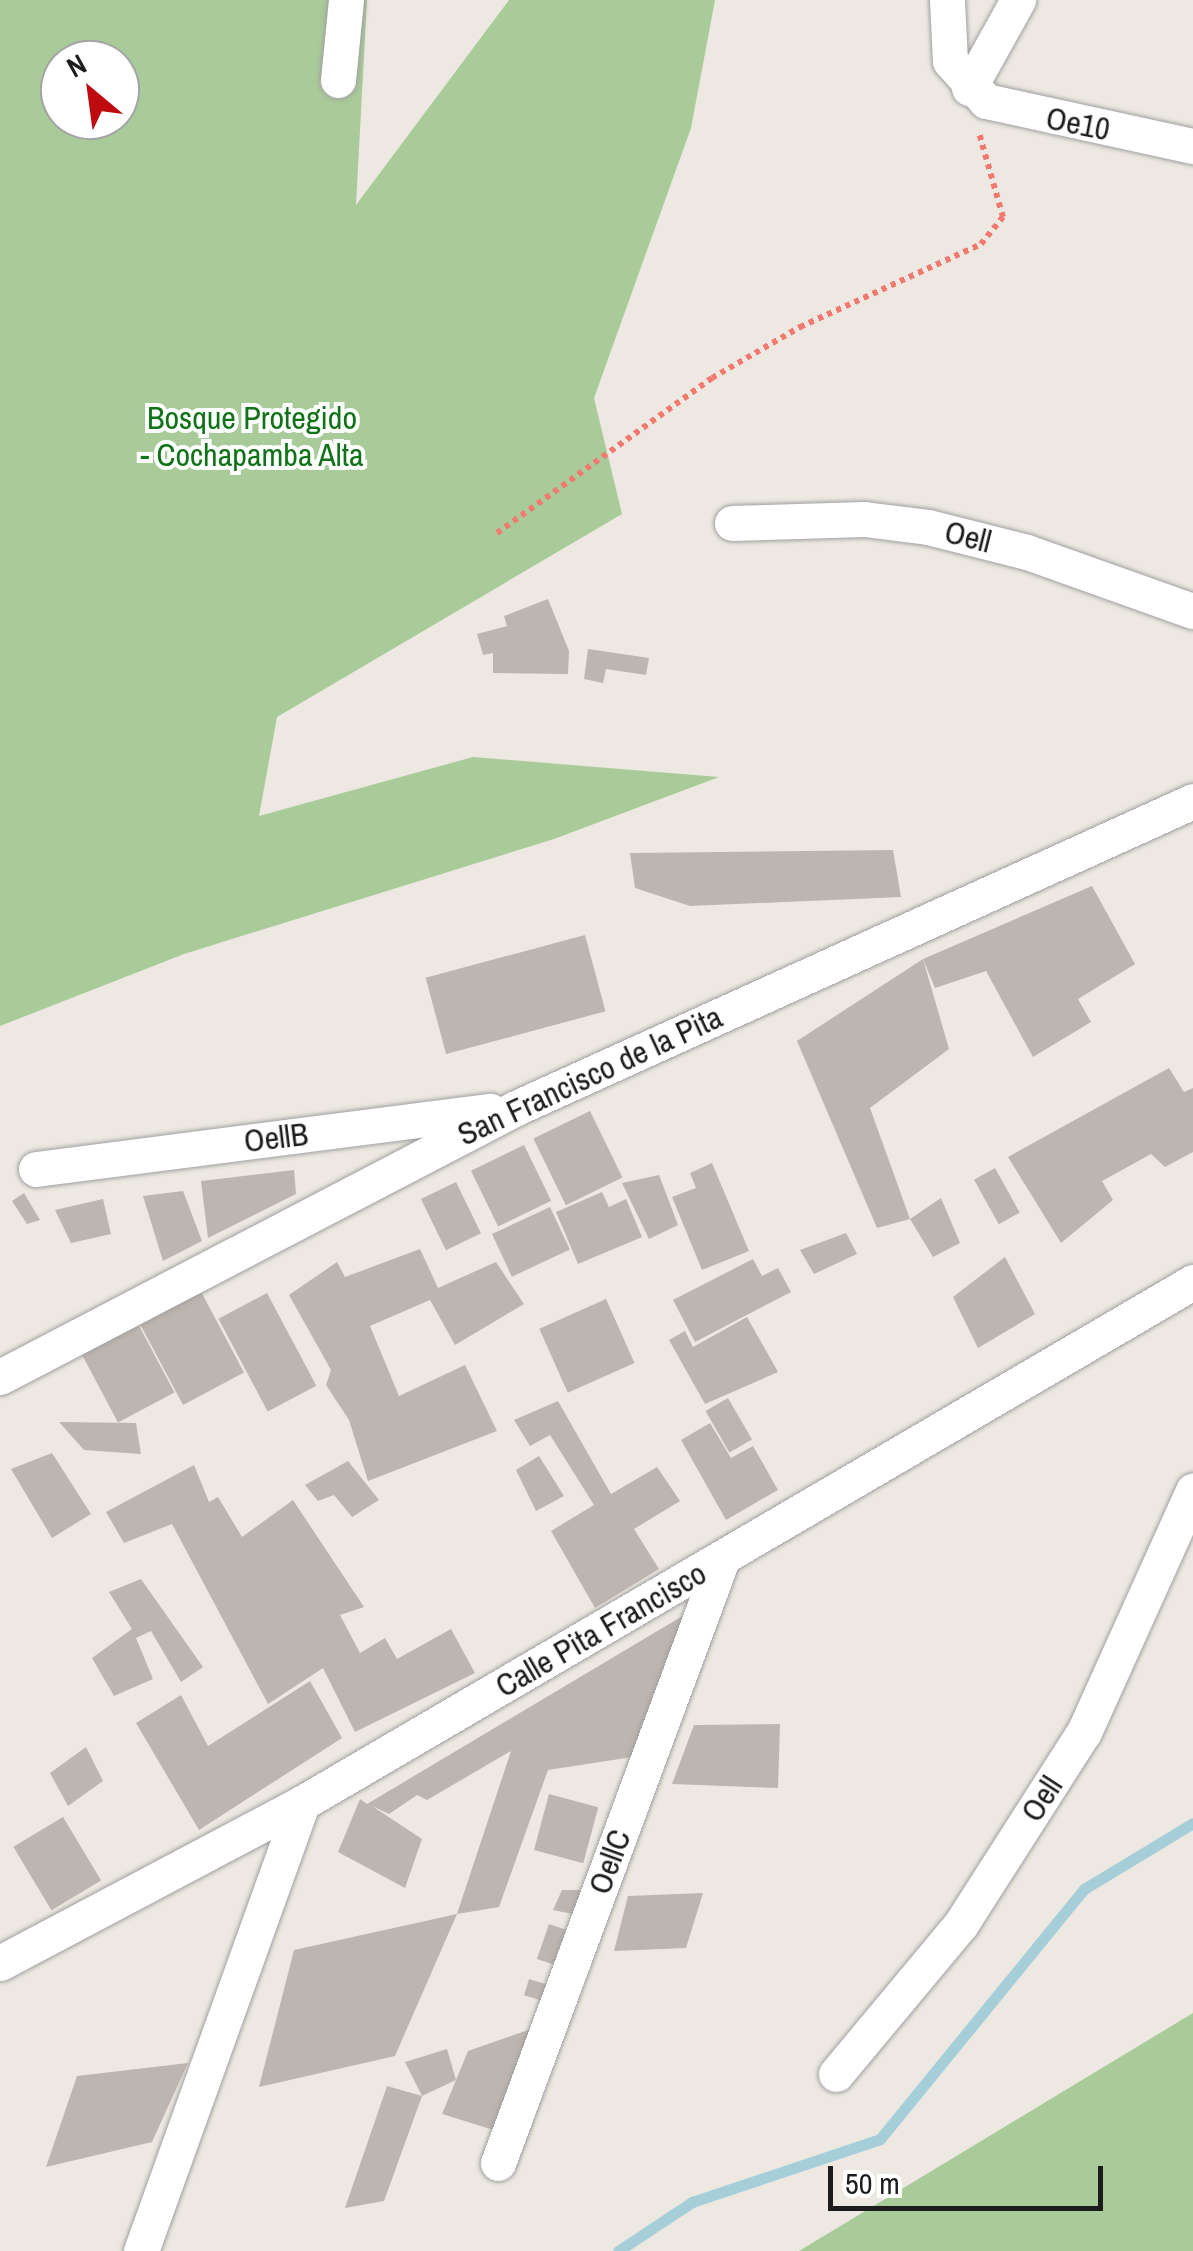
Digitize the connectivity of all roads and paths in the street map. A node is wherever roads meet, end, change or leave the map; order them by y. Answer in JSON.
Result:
{"nodes":[{"id":1,"x":346,"y":0,"type":"edge"},
{"id":2,"x":947,"y":0,"type":"edge"},
{"id":3,"x":1018,"y":0,"type":"edge"},
{"id":4,"x":338,"y":80,"type":"dead end"},
{"id":5,"x":969,"y":88,"type":"junction"},
{"id":6,"x":1193,"y":146,"type":"edge"},
{"id":7,"x":732,"y":523,"type":"dead end"},
{"id":8,"x":497,"y":533,"type":"dead end"},
{"id":9,"x":1193,"y":611,"type":"edge"},
{"id":10,"x":1193,"y":800,"type":"edge"},
{"id":11,"x":516,"y":1108,"type":"junction"},
{"id":12,"x":36,"y":1168,"type":"dead end"},
{"id":13,"x":1193,"y":1282,"type":"edge"},
{"id":14,"x":0,"y":1377,"type":"edge"},
{"id":15,"x":1193,"y":1491,"type":"edge"},
{"id":16,"x":721,"y":1562,"type":"junction"},
{"id":17,"x":302,"y":1803,"type":"junction"},
{"id":18,"x":0,"y":1963,"type":"edge"},
{"id":19,"x":836,"y":2074,"type":"dead end"},
{"id":20,"x":498,"y":2162,"type":"dead end"},
{"id":21,"x":142,"y":2251,"type":"edge"}],
"edges":[{"from":1,"to":4,"type":"street"},
{"from":2,"to":5,"type":"street"},
{"from":3,"to":5,"type":"street"},
{"from":5,"to":6,"type":"street","name":"Oe10"},
{"from":5,"to":8,"type":"path"},
{"from":7,"to":9,"type":"street","name":"Oell"},
{"from":10,"to":11,"type":"street","name":"San Francisco de la Pita"},
{"from":11,"to":12,"type":"street","name":"OellB"},
{"from":11,"to":14,"type":"street","name":"San Francisco de la Pita"},
{"from":13,"to":16,"type":"street","name":"Calle Pita Francisco"},
{"from":15,"to":19,"type":"street","name":"Oell"},
{"from":16,"to":17,"type":"street","name":"Calle Pita Francisco"},
{"from":16,"to":20,"type":"street","name":"OellC"},
{"from":17,"to":18,"type":"street","name":"Calle Pita Francisco"},
{"from":17,"to":21,"type":"street"}]}
